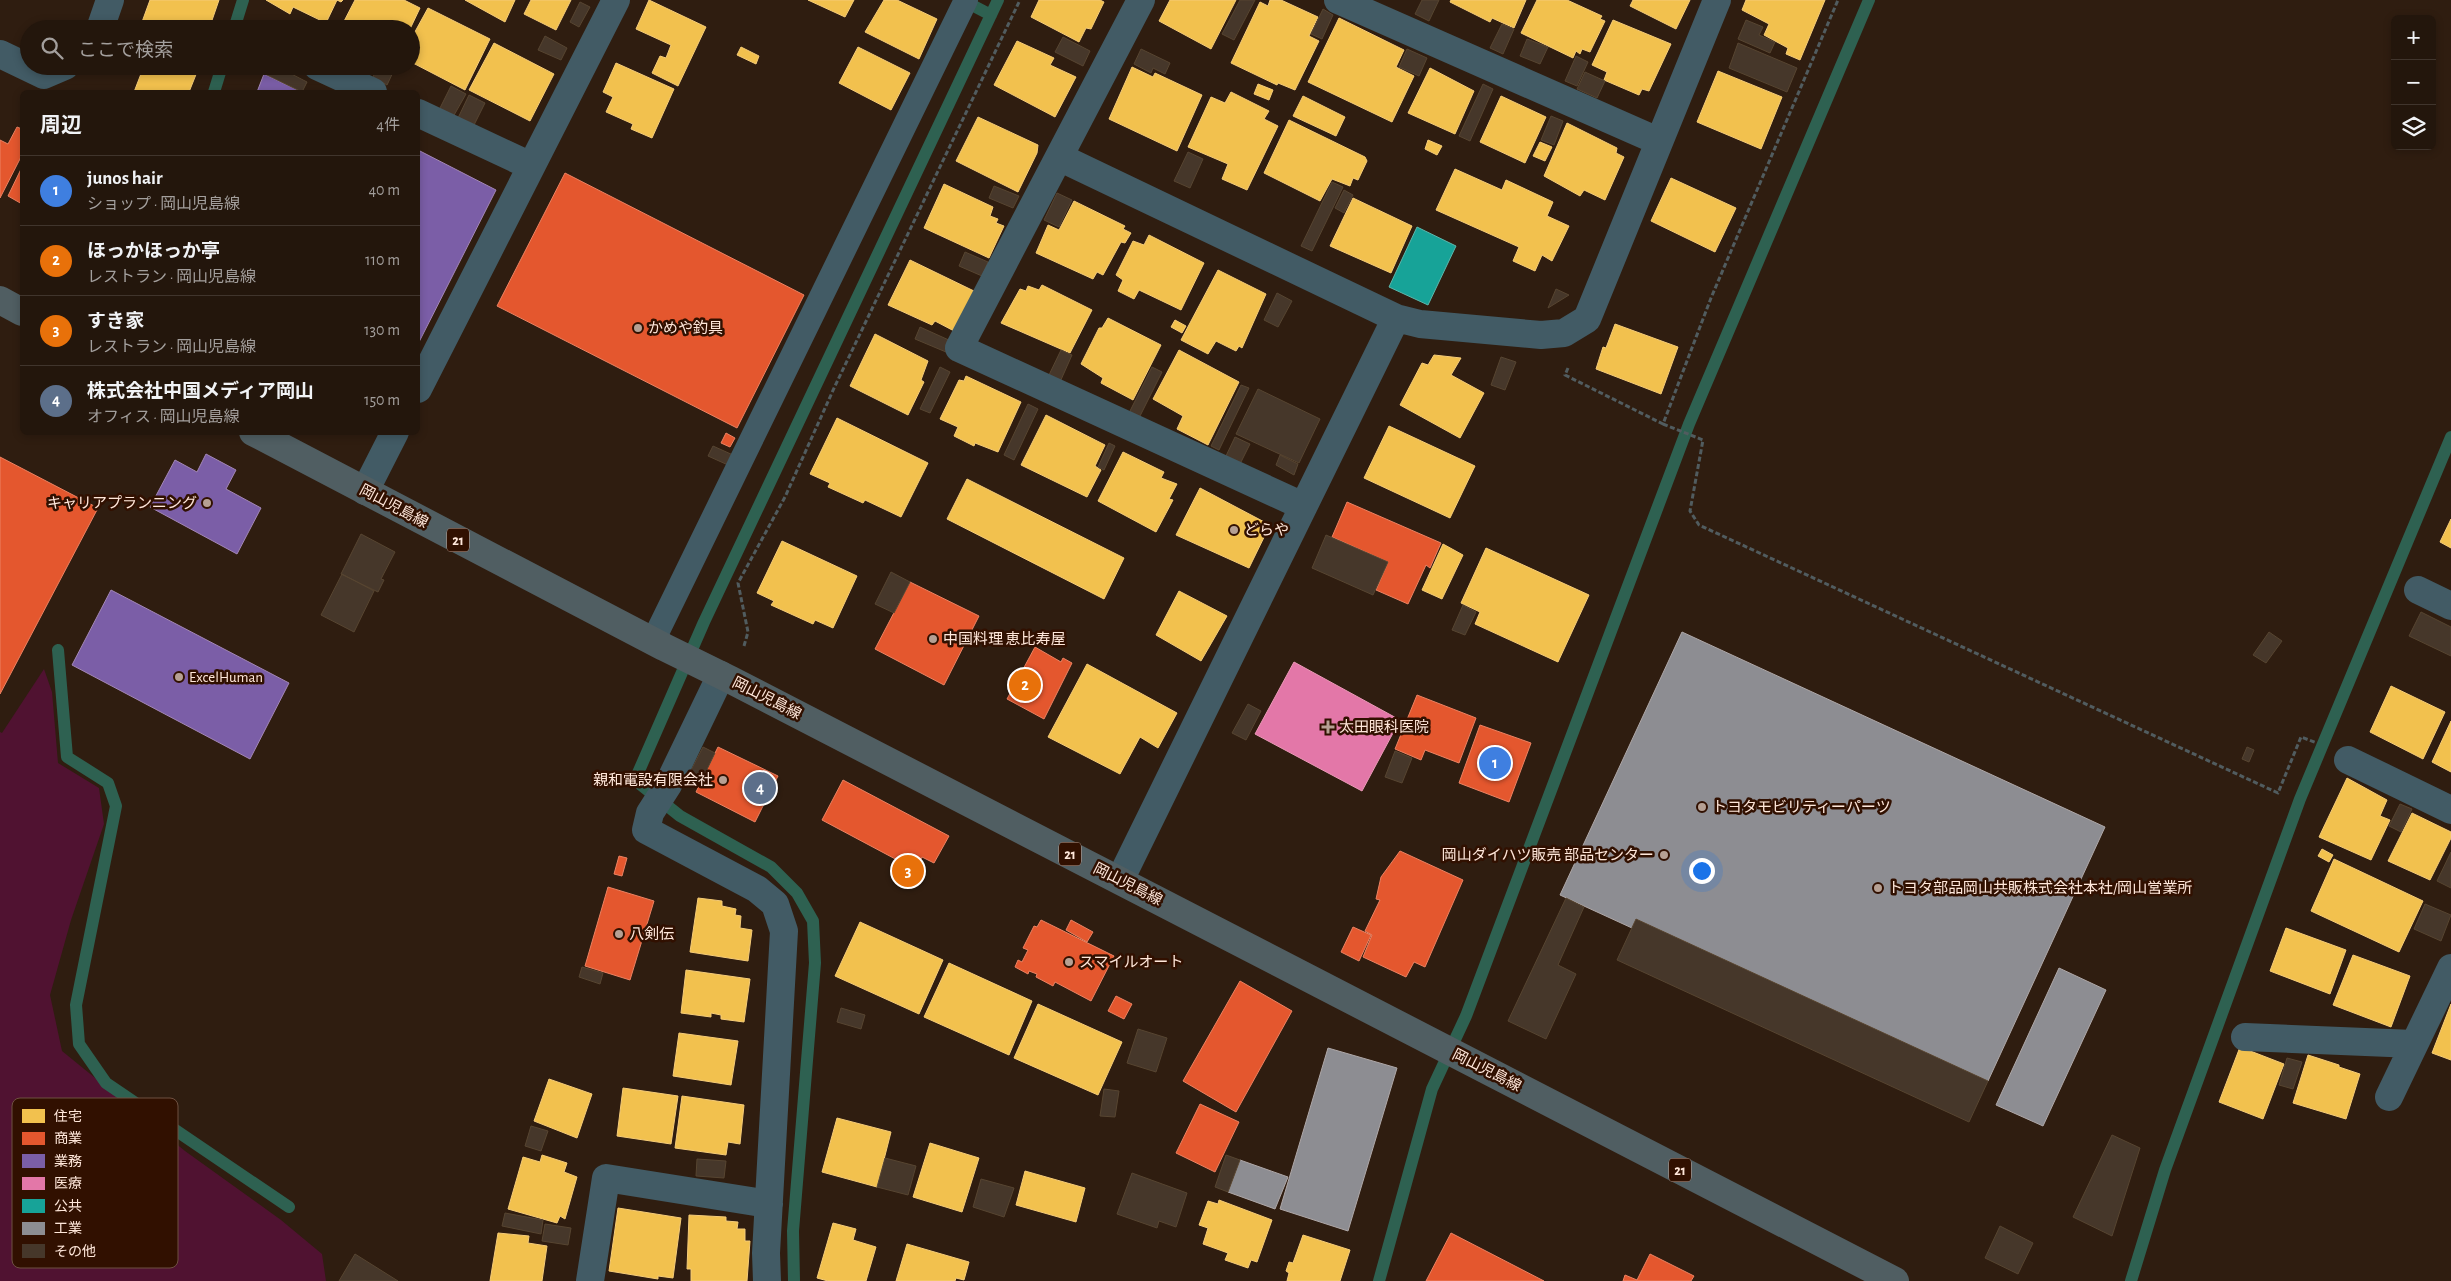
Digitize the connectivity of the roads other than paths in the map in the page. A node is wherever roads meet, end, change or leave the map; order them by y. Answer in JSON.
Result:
{"nodes":[{"id":1,"x":110,"y":0,"type":"edge"},
{"id":2,"x":616,"y":0,"type":"edge"},
{"id":3,"x":1141,"y":0,"type":"edge"},
{"id":4,"x":1338,"y":0,"type":"edge"},
{"id":5,"x":1717,"y":0,"type":"edge"},
{"id":6,"x":962,"y":8,"type":"edge"},
{"id":7,"x":103,"y":20,"type":"edge"},
{"id":8,"x":0,"y":54,"type":"edge"},
{"id":9,"x":20,"y":64,"type":"edge"},
{"id":10,"x":336,"y":75,"type":"edge"},
{"id":11,"x":369,"y":90,"type":"edge"},
{"id":12,"x":420,"y":114,"type":"edge"},
{"id":13,"x":1658,"y":141,"type":"junction"},
{"id":14,"x":1059,"y":157,"type":"junction"},
{"id":15,"x":531,"y":166,"type":"junction"},
{"id":16,"x":0,"y":300,"type":"edge"},
{"id":17,"x":20,"y":311,"type":"edge"},
{"id":18,"x":1396,"y":318,"type":"junction"},
{"id":19,"x":420,"y":385,"type":"edge"},
{"id":20,"x":259,"y":435,"type":"edge"},
{"id":21,"x":393,"y":435,"type":"edge"},
{"id":22,"x":365,"y":491,"type":"junction"},
{"id":23,"x":1303,"y":506,"type":"junction"},
{"id":24,"x":2418,"y":590,"type":"dead end"},
{"id":25,"x":2451,"y":606,"type":"edge"},
{"id":26,"x":658,"y":644,"type":"junction"},
{"id":27,"x":713,"y":671,"type":"junction"},
{"id":28,"x":2348,"y":760,"type":"dead end"},
{"id":29,"x":2451,"y":810,"type":"edge"},
{"id":30,"x":1120,"y":880,"type":"junction"},
{"id":31,"x":2451,"y":968,"type":"edge"},
{"id":32,"x":2245,"y":1037,"type":"dead end"},
{"id":33,"x":2414,"y":1044,"type":"junction"},
{"id":34,"x":2389,"y":1097,"type":"dead end"},
{"id":35,"x":769,"y":1204,"type":"junction"},
{"id":36,"x":590,"y":1281,"type":"edge"},
{"id":37,"x":767,"y":1281,"type":"edge"},
{"id":38,"x":1895,"y":1281,"type":"edge"}],
"edges":[{"from":1,"to":7,"type":"street"},
{"from":2,"to":15,"type":"street"},
{"from":3,"to":14,"type":"street"},
{"from":4,"to":13,"type":"street"},
{"from":5,"to":13,"type":"street"},
{"from":6,"to":26,"type":"lane"},
{"from":8,"to":9,"type":"street"},
{"from":10,"to":11,"type":"street"},
{"from":12,"to":15,"type":"street"},
{"from":13,"to":18,"type":"street"},
{"from":14,"to":18,"type":"street"},
{"from":14,"to":23,"type":"street"},
{"from":15,"to":19,"type":"street"},
{"from":16,"to":17,"type":"main road"},
{"from":18,"to":23,"type":"street"},
{"from":20,"to":22,"type":"main road","name":"岡山児島線","number":"21"},
{"from":21,"to":22,"type":"street"},
{"from":22,"to":26,"type":"main road","name":"岡山児島線","number":"21"},
{"from":23,"to":30,"type":"street"},
{"from":24,"to":25,"type":"street"},
{"from":26,"to":27,"type":"main road","name":"岡山児島線","number":"21"},
{"from":27,"to":30,"type":"main road","name":"岡山児島線","number":"21"},
{"from":27,"to":35,"type":"street"},
{"from":28,"to":29,"type":"street"},
{"from":30,"to":38,"type":"main road","name":"岡山児島線","number":"21"},
{"from":31,"to":33,"type":"street"},
{"from":32,"to":33,"type":"street"},
{"from":33,"to":34,"type":"street"},
{"from":35,"to":36,"type":"street"},
{"from":35,"to":37,"type":"street"}]}
